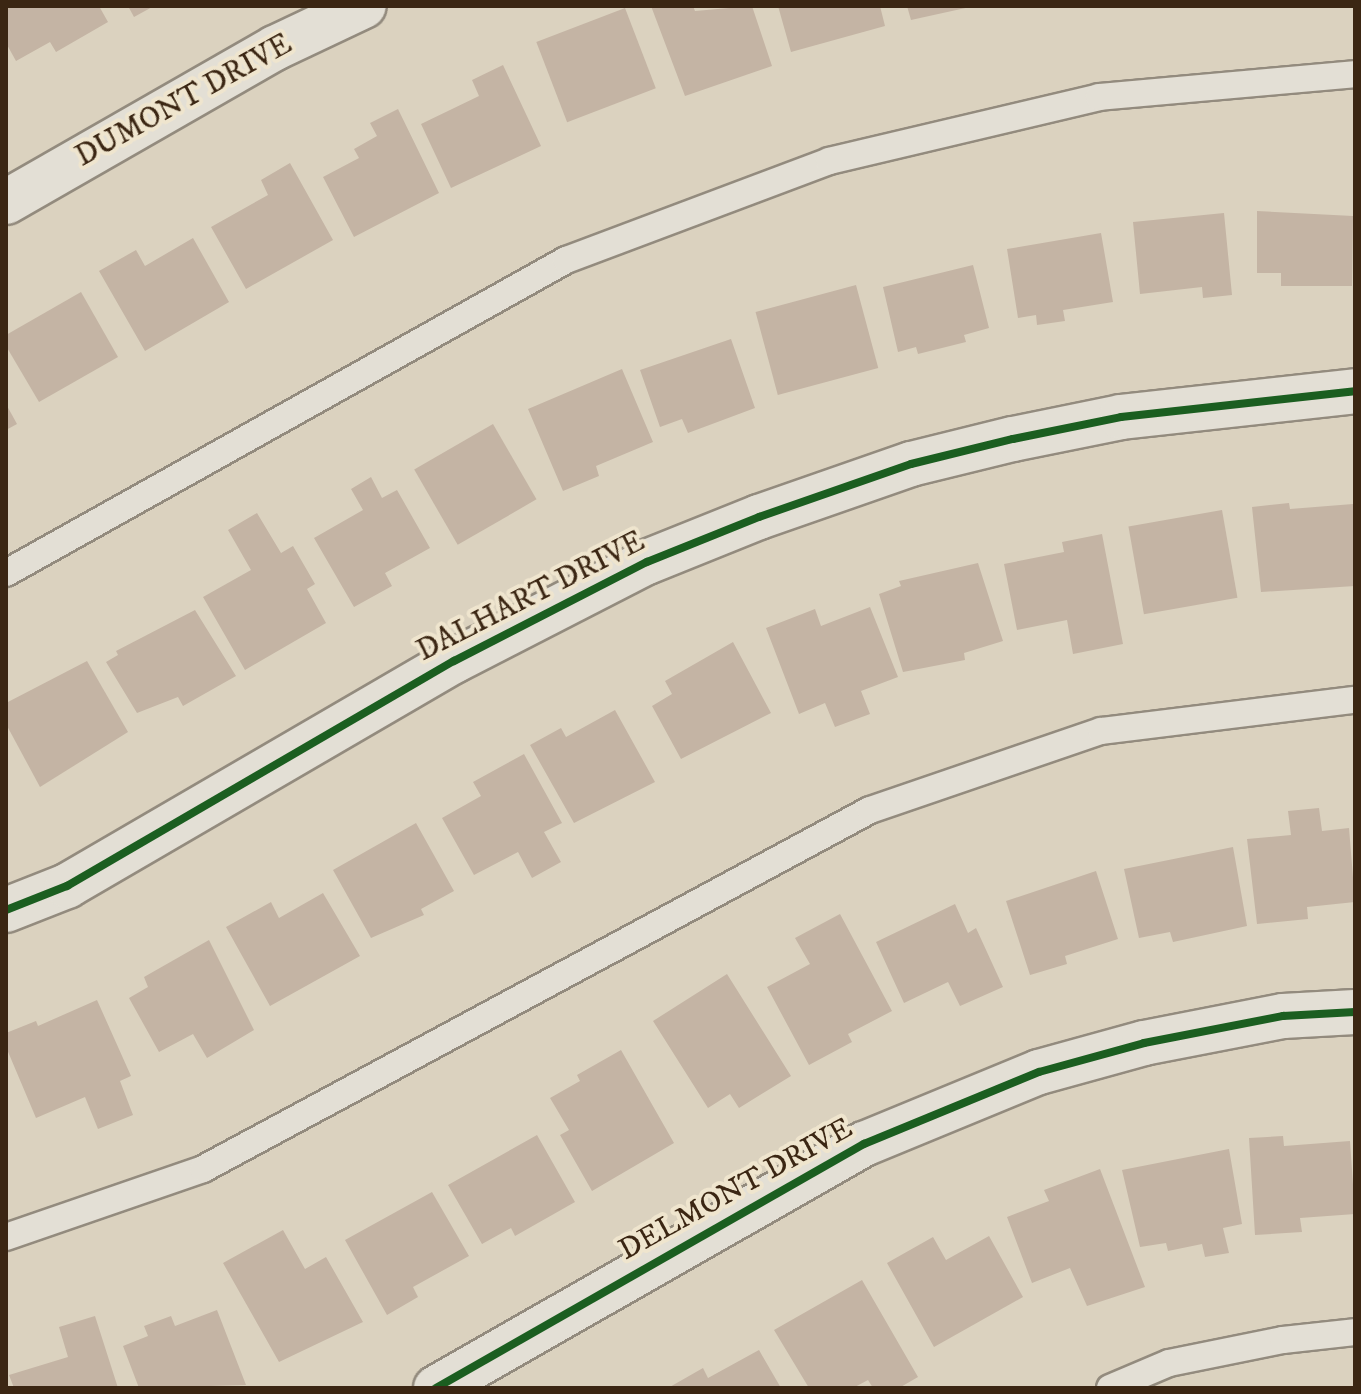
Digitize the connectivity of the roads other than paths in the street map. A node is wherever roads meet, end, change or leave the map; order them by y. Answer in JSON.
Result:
{"nodes":[{"id":1,"x":364,"y":6,"type":"edge"},
{"id":2,"x":1355,"y":74,"type":"edge"},
{"id":3,"x":6,"y":202,"type":"edge"},
{"id":4,"x":1355,"y":391,"type":"edge"},
{"id":5,"x":6,"y":573,"type":"edge"},
{"id":6,"x":1355,"y":700,"type":"edge"},
{"id":7,"x":6,"y":910,"type":"edge"},
{"id":8,"x":1355,"y":1012,"type":"edge"},
{"id":9,"x":6,"y":1237,"type":"edge"},
{"id":10,"x":1355,"y":1332,"type":"edge"},
{"id":11,"x":436,"y":1388,"type":"edge"},
{"id":12,"x":1110,"y":1388,"type":"edge"}],
"edges":[{"from":1,"to":3,"type":"street","name":"DUMONT DRIVE"},
{"from":2,"to":5,"type":"lane"},
{"from":4,"to":7,"type":"street","name":"DALHART DRIVE"},
{"from":6,"to":9,"type":"lane"},
{"from":8,"to":11,"type":"street","name":"DELMONT DRIVE"},
{"from":10,"to":12,"type":"lane"}]}
